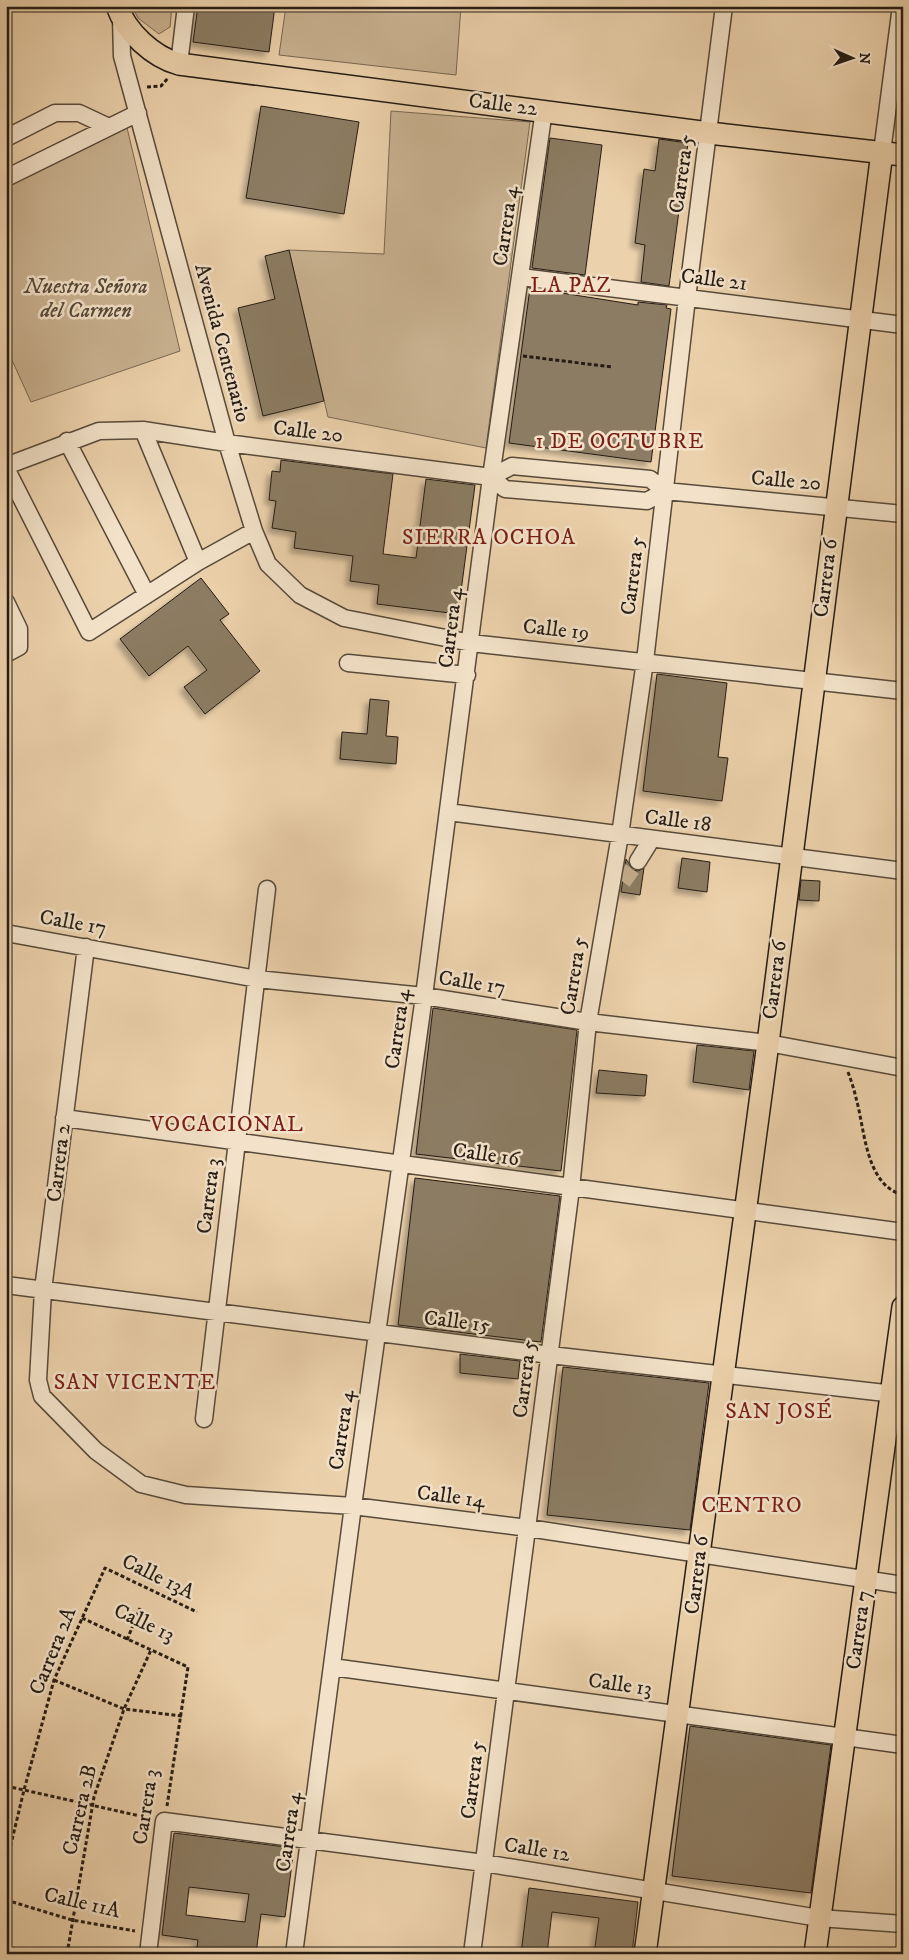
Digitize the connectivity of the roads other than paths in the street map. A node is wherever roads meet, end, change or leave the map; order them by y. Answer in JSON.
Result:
{"nodes":[{"id":1,"x":186,"y":6,"type":"edge"},
{"id":2,"x":724,"y":6,"type":"edge"},
{"id":3,"x":901,"y":6,"type":"edge"},
{"id":4,"x":119,"y":12,"type":"edge"},
{"id":5,"x":175,"y":63,"type":"junction"},
{"id":6,"x":544,"y":110,"type":"junction"},
{"id":7,"x":138,"y":113,"type":"junction"},
{"id":8,"x":109,"y":127,"type":"junction"},
{"id":9,"x":709,"y":133,"type":"junction"},
{"id":10,"x":6,"y":138,"type":"edge"},
{"id":11,"x":892,"y":154,"type":"edge"},
{"id":12,"x":6,"y":178,"type":"edge"},
{"id":13,"x":521,"y":277,"type":"junction"},
{"id":14,"x":687,"y":298,"type":"junction"},
{"id":15,"x":860,"y":320,"type":"junction"},
{"id":16,"x":903,"y":325,"type":"edge"},
{"id":17,"x":144,"y":430,"type":"junction"},
{"id":18,"x":67,"y":442,"type":"junction"},
{"id":19,"x":227,"y":443,"type":"junction"},
{"id":20,"x":6,"y":467,"type":"edge"},
{"id":21,"x":491,"y":477,"type":"junction"},
{"id":22,"x":665,"y":492,"type":"junction"},
{"id":23,"x":835,"y":506,"type":"junction"},
{"id":24,"x":903,"y":514,"type":"edge"},
{"id":25,"x":254,"y":531,"type":"junction"},
{"id":26,"x":198,"y":562,"type":"junction"},
{"id":27,"x":147,"y":594,"type":"junction"},
{"id":28,"x":300,"y":595,"type":"joint"},
{"id":29,"x":6,"y":602,"type":"edge"},
{"id":30,"x":471,"y":643,"type":"junction"},
{"id":31,"x":6,"y":654,"type":"edge"},
{"id":32,"x":645,"y":661,"type":"junction"},
{"id":33,"x":348,"y":663,"type":"dead end"},
{"id":34,"x":467,"y":675,"type":"junction"},
{"id":35,"x":813,"y":680,"type":"junction"},
{"id":36,"x":903,"y":691,"type":"edge"},
{"id":37,"x":448,"y":812,"type":"junction"},
{"id":38,"x":620,"y":835,"type":"junction"},
{"id":39,"x":651,"y":840,"type":"junction"},
{"id":40,"x":790,"y":857,"type":"junction"},
{"id":41,"x":638,"y":861,"type":"tunnel mouth"},
{"id":42,"x":903,"y":871,"type":"edge"},
{"id":43,"x":623,"y":882,"type":"tunnel mouth"},
{"id":44,"x":267,"y":889,"type":"dead end"},
{"id":45,"x":608,"y":903,"type":"junction"},
{"id":46,"x":6,"y":933,"type":"edge"},
{"id":47,"x":86,"y":947,"type":"junction"},
{"id":48,"x":257,"y":979,"type":"junction"},
{"id":49,"x":424,"y":996,"type":"junction"},
{"id":50,"x":588,"y":1022,"type":"junction"},
{"id":51,"x":768,"y":1043,"type":"junction"},
{"id":52,"x":903,"y":1068,"type":"edge"},
{"id":53,"x":64,"y":1118,"type":"junction"},
{"id":54,"x":237,"y":1142,"type":"junction"},
{"id":55,"x":400,"y":1164,"type":"junction"},
{"id":56,"x":571,"y":1188,"type":"junction"},
{"id":57,"x":744,"y":1211,"type":"junction"},
{"id":58,"x":903,"y":1232,"type":"edge"},
{"id":59,"x":6,"y":1285,"type":"edge"},
{"id":60,"x":43,"y":1290,"type":"junction"},
{"id":61,"x":903,"y":1307,"type":"edge"},
{"id":62,"x":216,"y":1312,"type":"junction"},
{"id":63,"x":378,"y":1333,"type":"junction"},
{"id":64,"x":550,"y":1354,"type":"junction"},
{"id":65,"x":722,"y":1373,"type":"junction"},
{"id":66,"x":38,"y":1380,"type":"joint"},
{"id":67,"x":897,"y":1395,"type":"edge"},
{"id":68,"x":204,"y":1419,"type":"dead end"},
{"id":69,"x":353,"y":1506,"type":"junction"},
{"id":70,"x":528,"y":1528,"type":"junction"},
{"id":71,"x":699,"y":1556,"type":"junction"},
{"id":72,"x":866,"y":1580,"type":"junction"},
{"id":73,"x":903,"y":1584,"type":"edge"},
{"id":74,"x":332,"y":1667,"type":"junction"},
{"id":75,"x":506,"y":1691,"type":"junction"},
{"id":76,"x":679,"y":1715,"type":"junction"},
{"id":77,"x":844,"y":1737,"type":"junction"},
{"id":78,"x":903,"y":1745,"type":"edge"},
{"id":79,"x":164,"y":1822,"type":"joint"},
{"id":80,"x":309,"y":1839,"type":"junction"},
{"id":81,"x":484,"y":1862,"type":"junction"},
{"id":82,"x":654,"y":1890,"type":"junction"},
{"id":83,"x":820,"y":1918,"type":"junction"},
{"id":84,"x":903,"y":1924,"type":"edge"},
{"id":85,"x":148,"y":1954,"type":"edge"},
{"id":86,"x":294,"y":1954,"type":"edge"},
{"id":87,"x":472,"y":1954,"type":"edge"},
{"id":88,"x":645,"y":1954,"type":"edge"},
{"id":89,"x":815,"y":1954,"type":"edge"}],
"edges":[{"from":1,"to":5,"type":"street"},
{"from":2,"to":9,"type":"street","name":"Carrera 5"},
{"from":3,"to":11,"type":"street","name":"Carrera 6"},
{"from":4,"to":5,"type":"main road","name":"Calle 22"},
{"from":4,"to":7,"type":"street","name":"Avenida Centenario"},
{"from":5,"to":6,"type":"main road","name":"Calle 22"},
{"from":6,"to":9,"type":"main road","name":"Calle 22"},
{"from":6,"to":13,"type":"street","name":"Carrera 4"},
{"from":7,"to":8,"type":"street"},
{"from":7,"to":19,"type":"street","name":"Avenida Centenario"},
{"from":8,"to":10,"type":"street"},
{"from":8,"to":12,"type":"street"},
{"from":9,"to":11,"type":"main road","name":"Calle 22"},
{"from":9,"to":14,"type":"street","name":"Carrera 5"},
{"from":11,"to":15,"type":"main road","name":"Carrera 6"},
{"from":13,"to":14,"type":"street","name":"Calle 21"},
{"from":13,"to":21,"type":"street","name":"Carrera 4"},
{"from":14,"to":15,"type":"street","name":"Calle 21"},
{"from":14,"to":22,"type":"street","name":"Carrera 5"},
{"from":15,"to":16,"type":"street","name":"Calle 21"},
{"from":15,"to":23,"type":"main road","name":"Carrera 6"},
{"from":17,"to":18,"type":"street","name":"Calle 20"},
{"from":17,"to":19,"type":"street","name":"Calle 20"},
{"from":17,"to":26,"type":"street"},
{"from":18,"to":20,"type":"street","name":"Calle 20"},
{"from":18,"to":27,"type":"street"},
{"from":19,"to":21,"type":"street","name":"Calle 20"},
{"from":19,"to":25,"type":"street","name":"Avenida Centenario"},
{"from":20,"to":27,"type":"street"},
{"from":21,"to":22,"type":"street","name":"Calle 20"},
{"from":21,"to":22,"type":"street","name":"Calle 20"},
{"from":21,"to":30,"type":"street","name":"Carrera 4"},
{"from":22,"to":23,"type":"street","name":"Calle 20"},
{"from":22,"to":32,"type":"street","name":"Carrera 5"},
{"from":23,"to":24,"type":"street","name":"Calle 20"},
{"from":23,"to":35,"type":"main road","name":"Carrera 6"},
{"from":25,"to":26,"type":"street"},
{"from":25,"to":28,"type":"street","name":"Avenida Centenario"},
{"from":26,"to":27,"type":"street"},
{"from":28,"to":30,"type":"street","name":"Calle 19"},
{"from":29,"to":31,"type":"street"},
{"from":30,"to":32,"type":"street","name":"Calle 19"},
{"from":30,"to":34,"type":"street","name":"Carrera 4"},
{"from":32,"to":35,"type":"street","name":"Calle 19"},
{"from":32,"to":38,"type":"street","name":"Carrera 5"},
{"from":33,"to":34,"type":"street"},
{"from":34,"to":37,"type":"street","name":"Carrera 4"},
{"from":35,"to":36,"type":"street","name":"Calle 19"},
{"from":35,"to":40,"type":"main road","name":"Carrera 6"},
{"from":37,"to":38,"type":"street","name":"Calle 18"},
{"from":37,"to":49,"type":"street","name":"Carrera 4"},
{"from":38,"to":39,"type":"street","name":"Calle 18"},
{"from":38,"to":45,"type":"street","name":"Carrera 5"},
{"from":39,"to":40,"type":"street","name":"Calle 18"},
{"from":39,"to":41,"type":"street"},
{"from":40,"to":42,"type":"street","name":"Calle 18"},
{"from":40,"to":51,"type":"main road","name":"Carrera 6"},
{"from":43,"to":45,"type":"street"},
{"from":44,"to":48,"type":"street","name":"Carrera 3"},
{"from":45,"to":50,"type":"street","name":"Carrera 5"},
{"from":46,"to":47,"type":"street","name":"Calle 17"},
{"from":47,"to":48,"type":"street","name":"Calle 17"},
{"from":47,"to":53,"type":"street","name":"Carrera 2"},
{"from":48,"to":49,"type":"street","name":"Calle 17"},
{"from":48,"to":54,"type":"street","name":"Carrera 3"},
{"from":49,"to":50,"type":"street","name":"Calle 17"},
{"from":49,"to":55,"type":"street","name":"Carrera 4"},
{"from":50,"to":51,"type":"street","name":"Calle 17"},
{"from":50,"to":56,"type":"street","name":"Carrera 5"},
{"from":51,"to":52,"type":"street","name":"Calle 17"},
{"from":51,"to":57,"type":"main road","name":"Carrera 6"},
{"from":53,"to":54,"type":"street","name":"Calle 16"},
{"from":53,"to":60,"type":"street","name":"Carrera 2"},
{"from":54,"to":55,"type":"street","name":"Calle 16"},
{"from":54,"to":62,"type":"street","name":"Carrera 3"},
{"from":55,"to":56,"type":"street","name":"Calle 16"},
{"from":55,"to":63,"type":"street","name":"Carrera 4"},
{"from":56,"to":57,"type":"street","name":"Calle 16"},
{"from":56,"to":64,"type":"street","name":"Carrera 5"},
{"from":57,"to":58,"type":"street","name":"Calle 16"},
{"from":57,"to":65,"type":"main road","name":"Carrera 6"},
{"from":59,"to":60,"type":"street","name":"Calle 15"},
{"from":60,"to":62,"type":"street","name":"Calle 15"},
{"from":60,"to":66,"type":"street","name":"Carrera 2"},
{"from":61,"to":67,"type":"main road","name":"Carrera 7"},
{"from":62,"to":63,"type":"street","name":"Calle 15"},
{"from":62,"to":68,"type":"street","name":"Carrera 3"},
{"from":63,"to":64,"type":"street","name":"Calle 15"},
{"from":63,"to":69,"type":"street","name":"Carrera 4"},
{"from":64,"to":65,"type":"street","name":"Calle 15"},
{"from":64,"to":70,"type":"street","name":"Carrera 5"},
{"from":65,"to":67,"type":"street","name":"Calle 15"},
{"from":65,"to":71,"type":"main road","name":"Carrera 6"},
{"from":66,"to":69,"type":"street","name":"Calle 14"},
{"from":67,"to":72,"type":"main road","name":"Carrera 7"},
{"from":69,"to":70,"type":"street","name":"Calle 14"},
{"from":69,"to":74,"type":"street","name":"Carrera 4"},
{"from":70,"to":71,"type":"street","name":"Calle 14"},
{"from":70,"to":75,"type":"street","name":"Carrera 5"},
{"from":71,"to":72,"type":"street","name":"Calle 14"},
{"from":71,"to":76,"type":"main road","name":"Carrera 6"},
{"from":72,"to":73,"type":"street","name":"Calle 14"},
{"from":72,"to":77,"type":"main road","name":"Carrera 7"},
{"from":74,"to":75,"type":"street","name":"Calle 13"},
{"from":74,"to":80,"type":"street","name":"Carrera 4"},
{"from":75,"to":76,"type":"street","name":"Calle 13"},
{"from":75,"to":81,"type":"street","name":"Carrera 5"},
{"from":76,"to":77,"type":"street","name":"Calle 13"},
{"from":76,"to":82,"type":"main road","name":"Carrera 6"},
{"from":77,"to":78,"type":"street","name":"Calle 13"},
{"from":77,"to":83,"type":"main road","name":"Carrera 7"},
{"from":79,"to":80,"type":"street","name":"Calle 12"},
{"from":79,"to":85,"type":"street","name":"Carrera 3"},
{"from":80,"to":81,"type":"street","name":"Calle 12"},
{"from":80,"to":86,"type":"street","name":"Carrera 4"},
{"from":81,"to":82,"type":"street","name":"Calle 12"},
{"from":81,"to":87,"type":"street","name":"Carrera 5"},
{"from":82,"to":83,"type":"street","name":"Calle 12"},
{"from":82,"to":88,"type":"main road","name":"Carrera 6"},
{"from":83,"to":84,"type":"street","name":"Calle 12"},
{"from":83,"to":89,"type":"main road","name":"Carrera 7"}]}
